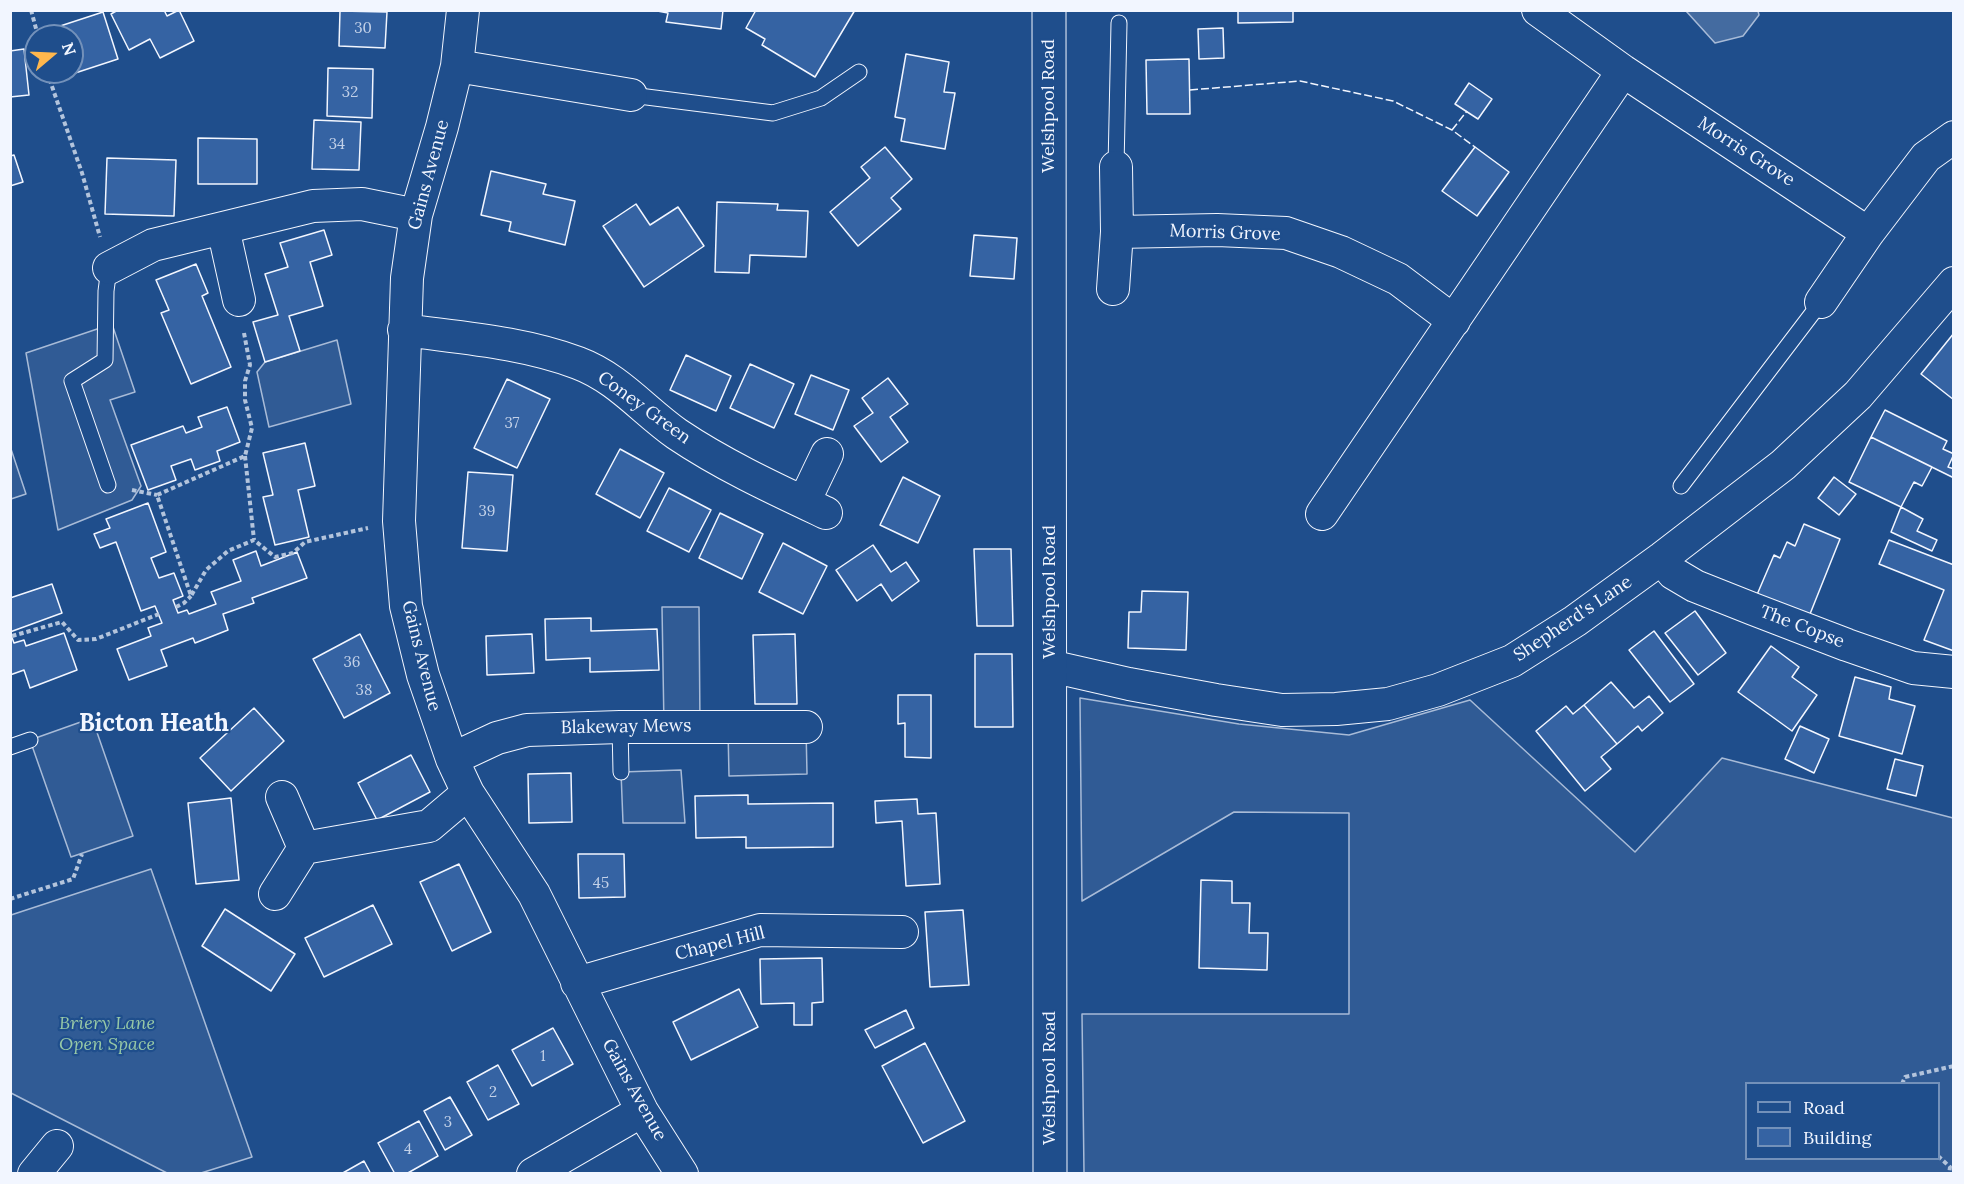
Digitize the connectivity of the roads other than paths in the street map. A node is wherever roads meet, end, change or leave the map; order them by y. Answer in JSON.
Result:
{"nodes":[{"id":1,"x":463,"y":10,"type":"edge"},
{"id":2,"x":1049,"y":10,"type":"edge"},
{"id":3,"x":1538,"y":10,"type":"edge"},
{"id":4,"x":1119,"y":23,"type":"dead end"},
{"id":5,"x":457,"y":66,"type":"junction"},
{"id":6,"x":1623,"y":71,"type":"junction"},
{"id":7,"x":860,"y":72,"type":"dead end"},
{"id":8,"x":631,"y":95,"type":"joint"},
{"id":9,"x":1953,"y":137,"type":"edge"},
{"id":10,"x":1116,"y":167,"type":"joint"},
{"id":11,"x":416,"y":215,"type":"junction"},
{"id":12,"x":223,"y":228,"type":"junction"},
{"id":13,"x":1117,"y":232,"type":"junction"},
{"id":14,"x":1868,"y":233,"type":"junction"},
{"id":15,"x":109,"y":268,"type":"joint"},
{"id":16,"x":1953,"y":283,"type":"edge"},
{"id":17,"x":1113,"y":289,"type":"dead end"},
{"id":18,"x":239,"y":300,"type":"road end"},
{"id":19,"x":1821,"y":302,"type":"joint"},
{"id":20,"x":1454,"y":321,"type":"junction"},
{"id":21,"x":404,"y":330,"type":"junction"},
{"id":22,"x":827,"y":454,"type":"dead end"},
{"id":23,"x":108,"y":485,"type":"dead end"},
{"id":24,"x":1681,"y":486,"type":"dead end"},
{"id":25,"x":1322,"y":514,"type":"dead end"},
{"id":26,"x":1662,"y":558,"type":"junction"},
{"id":27,"x":1050,"y":666,"type":"junction"},
{"id":28,"x":1953,"y":672,"type":"edge"},
{"id":29,"x":620,"y":727,"type":"junction"},
{"id":30,"x":806,"y":727,"type":"dead end"},
{"id":31,"x":30,"y":740,"type":"dead end"},
{"id":32,"x":10,"y":747,"type":"edge"},
{"id":33,"x":452,"y":759,"type":"junction"},
{"id":34,"x":621,"y":772,"type":"dead end"},
{"id":35,"x":468,"y":793,"type":"junction"},
{"id":36,"x":282,"y":797,"type":"dead end"},
{"id":37,"x":304,"y":848,"type":"junction"},
{"id":38,"x":275,"y":894,"type":"dead end"},
{"id":39,"x":902,"y":932,"type":"dead end"},
{"id":40,"x":577,"y":983,"type":"junction"},
{"id":41,"x":642,"y":1111,"type":"junction"},
{"id":42,"x":57,"y":1146,"type":"dead end"},
{"id":43,"x":34,"y":1173,"type":"edge"},
{"id":44,"x":533,"y":1173,"type":"edge"},
{"id":45,"x":682,"y":1173,"type":"edge"},
{"id":46,"x":1050,"y":1173,"type":"edge"}],
"edges":[{"from":1,"to":5,"type":"street","name":"Gains Avenue"},
{"from":2,"to":27,"type":"main road","name":"Welshpool Road"},
{"from":3,"to":6,"type":"street","name":"Morris Grove"},
{"from":4,"to":10,"type":"lane"},
{"from":5,"to":8,"type":"street"},
{"from":5,"to":11,"type":"street","name":"Gains Avenue"},
{"from":6,"to":14,"type":"street","name":"Morris Grove"},
{"from":6,"to":20,"type":"street"},
{"from":7,"to":8,"type":"lane"},
{"from":9,"to":14,"type":"street"},
{"from":10,"to":13,"type":"street"},
{"from":11,"to":12,"type":"street"},
{"from":11,"to":21,"type":"street","name":"Gains Avenue"},
{"from":12,"to":15,"type":"street"},
{"from":12,"to":18,"type":"street"},
{"from":13,"to":17,"type":"street"},
{"from":13,"to":20,"type":"street","name":"Morris Grove"},
{"from":14,"to":19,"type":"street"},
{"from":15,"to":23,"type":"lane"},
{"from":16,"to":26,"type":"street","name":"Shepherd's Lane"},
{"from":19,"to":24,"type":"lane"},
{"from":20,"to":25,"type":"street"},
{"from":21,"to":22,"type":"street","name":"Coney Green"},
{"from":21,"to":33,"type":"street","name":"Gains Avenue"},
{"from":26,"to":27,"type":"street","name":"Shepherd's Lane"},
{"from":26,"to":28,"type":"street","name":"The Copse"},
{"from":27,"to":46,"type":"main road","name":"Welshpool Road"},
{"from":29,"to":30,"type":"street","name":"Blakeway Mews"},
{"from":29,"to":33,"type":"street","name":"Blakeway Mews"},
{"from":29,"to":34,"type":"lane"},
{"from":31,"to":32,"type":"lane"},
{"from":33,"to":35,"type":"street","name":"Gains Avenue"},
{"from":35,"to":37,"type":"street"},
{"from":35,"to":40,"type":"street","name":"Gains Avenue"},
{"from":36,"to":37,"type":"street"},
{"from":37,"to":38,"type":"street"},
{"from":39,"to":40,"type":"street","name":"Chapel Hill"},
{"from":40,"to":41,"type":"street","name":"Gains Avenue"},
{"from":41,"to":44,"type":"street"},
{"from":41,"to":45,"type":"street","name":"Gains Avenue"},
{"from":42,"to":43,"type":"street"}]}
